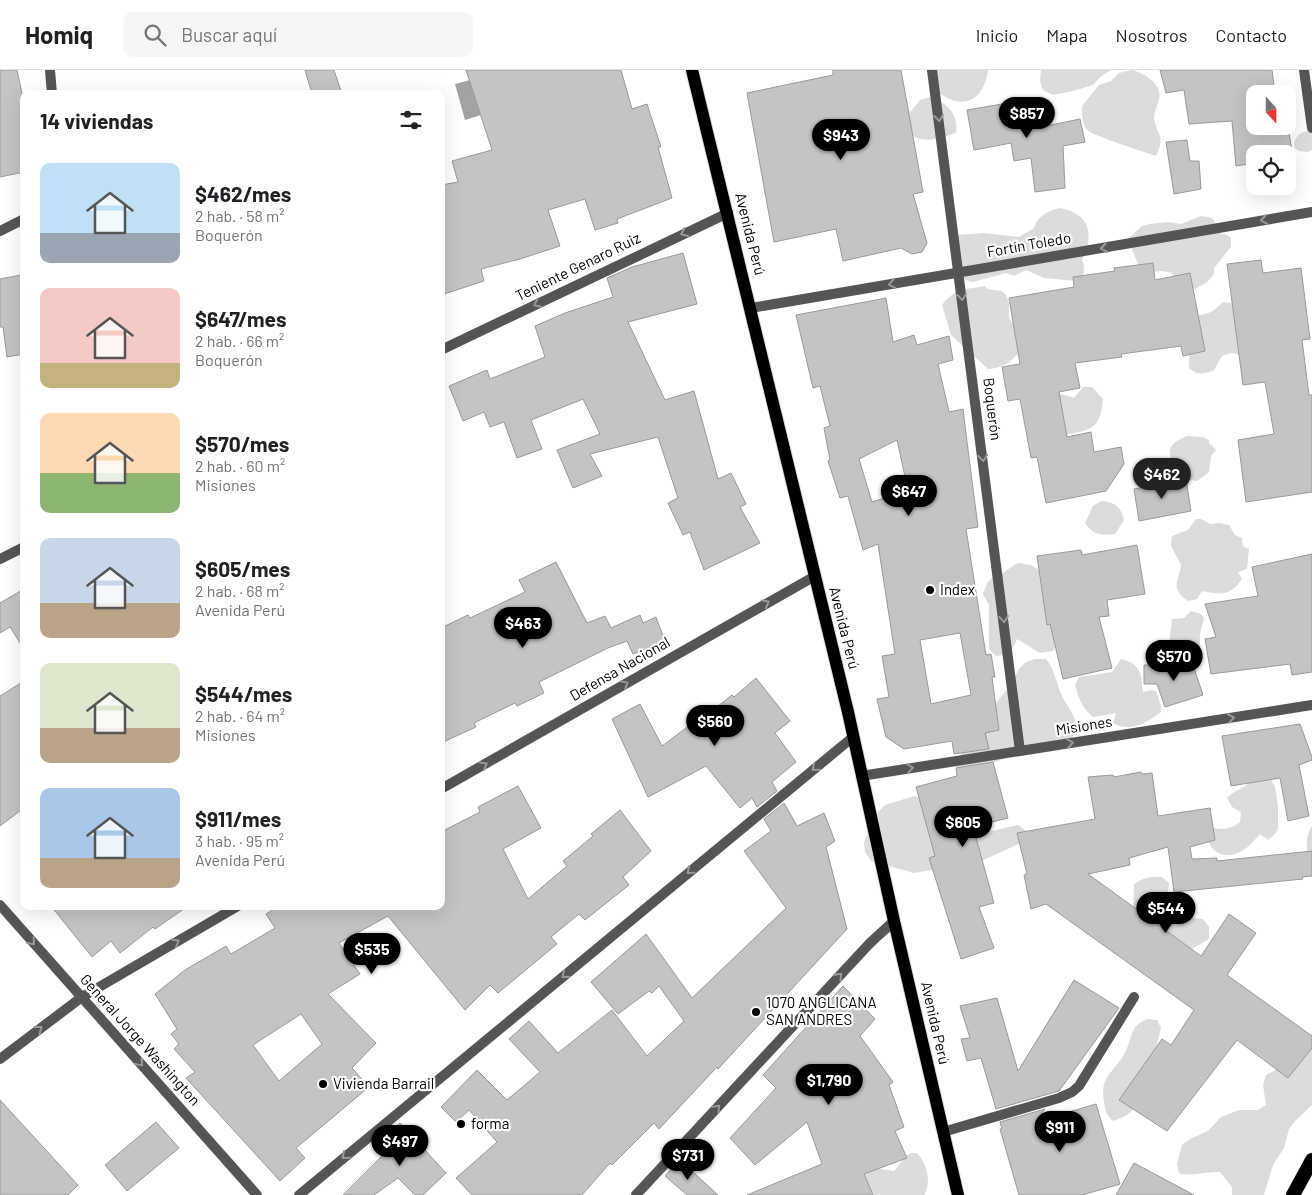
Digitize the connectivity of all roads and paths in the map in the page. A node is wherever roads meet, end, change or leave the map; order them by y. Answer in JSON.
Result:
{"nodes":[{"id":1,"x":50,"y":70,"type":"edge"},
{"id":2,"x":692,"y":70,"type":"edge"},
{"id":3,"x":932,"y":70,"type":"edge"},
{"id":4,"x":1304,"y":70,"type":"edge"},
{"id":5,"x":52,"y":90,"type":"edge"},
{"id":6,"x":1312,"y":128,"type":"edge"},
{"id":7,"x":1312,"y":212,"type":"edge"},
{"id":8,"x":728,"y":213,"type":"junction"},
{"id":9,"x":20,"y":221,"type":"edge"},
{"id":10,"x":0,"y":231,"type":"edge"},
{"id":11,"x":959,"y":273,"type":"junction"},
{"id":12,"x":751,"y":308,"type":"junction"},
{"id":13,"x":445,"y":348,"type":"edge"},
{"id":14,"x":20,"y":549,"type":"edge"},
{"id":15,"x":0,"y":559,"type":"edge"},
{"id":16,"x":815,"y":576,"type":"junction"},
{"id":17,"x":1312,"y":706,"type":"edge"},
{"id":18,"x":853,"y":737,"type":"junction"},
{"id":19,"x":1020,"y":751,"type":"junction"},
{"id":20,"x":862,"y":776,"type":"junction"},
{"id":21,"x":445,"y":787,"type":"edge"},
{"id":22,"x":0,"y":905,"type":"edge"},
{"id":23,"x":231,"y":910,"type":"edge"},
{"id":24,"x":894,"y":921,"type":"junction"},
{"id":25,"x":82,"y":997,"type":"junction"},
{"id":26,"x":1134,"y":997,"type":"dead end"},
{"id":27,"x":0,"y":1058,"type":"edge"},
{"id":28,"x":943,"y":1132,"type":"junction"},
{"id":29,"x":1312,"y":1160,"type":"edge"},
{"id":30,"x":257,"y":1195,"type":"edge"},
{"id":31,"x":299,"y":1195,"type":"edge"},
{"id":32,"x":636,"y":1195,"type":"edge"},
{"id":33,"x":958,"y":1195,"type":"edge"},
{"id":34,"x":1293,"y":1195,"type":"edge"}],
"edges":[{"from":1,"to":5,"type":"street"},
{"from":2,"to":8,"type":"main road","name":"Avenida Perú"},
{"from":3,"to":11,"type":"street","name":"Boquerón","one_way":true},
{"from":4,"to":6,"type":"street"},
{"from":7,"to":11,"type":"street","name":"Fortín Toledo","one_way":true},
{"from":8,"to":12,"type":"main road","name":"Avenida Perú"},
{"from":8,"to":13,"type":"street","name":"Teniente Genaro Ruiz","one_way":true},
{"from":9,"to":10,"type":"street"},
{"from":11,"to":12,"type":"street","name":"Fortín Toledo","one_way":true},
{"from":11,"to":19,"type":"street","name":"Boquerón","one_way":true},
{"from":12,"to":16,"type":"main road","name":"Avenida Perú"},
{"from":14,"to":15,"type":"street"},
{"from":16,"to":18,"type":"main road","name":"Avenida Perú"},
{"from":21,"to":16,"type":"street","name":"Defensa Nacional","one_way":true},
{"from":19,"to":17,"type":"street","name":"Misiones","one_way":true},
{"from":18,"to":20,"type":"main road","name":"Avenida Perú"},
{"from":18,"to":31,"type":"street","one_way":true},
{"from":20,"to":19,"type":"street","name":"Misiones","one_way":true},
{"from":20,"to":24,"type":"main road","name":"Avenida Perú"},
{"from":22,"to":25,"type":"street","name":"General Jorge Washington","one_way":true},
{"from":25,"to":23,"type":"street","one_way":true},
{"from":24,"to":28,"type":"main road","name":"Avenida Perú"},
{"from":32,"to":24,"type":"street","one_way":true},
{"from":27,"to":25,"type":"street","one_way":true},
{"from":25,"to":30,"type":"street","name":"General Jorge Washington","one_way":true},
{"from":26,"to":28,"type":"street"},
{"from":28,"to":33,"type":"main road","name":"Avenida Perú"},
{"from":29,"to":34,"type":"highway"}]}
